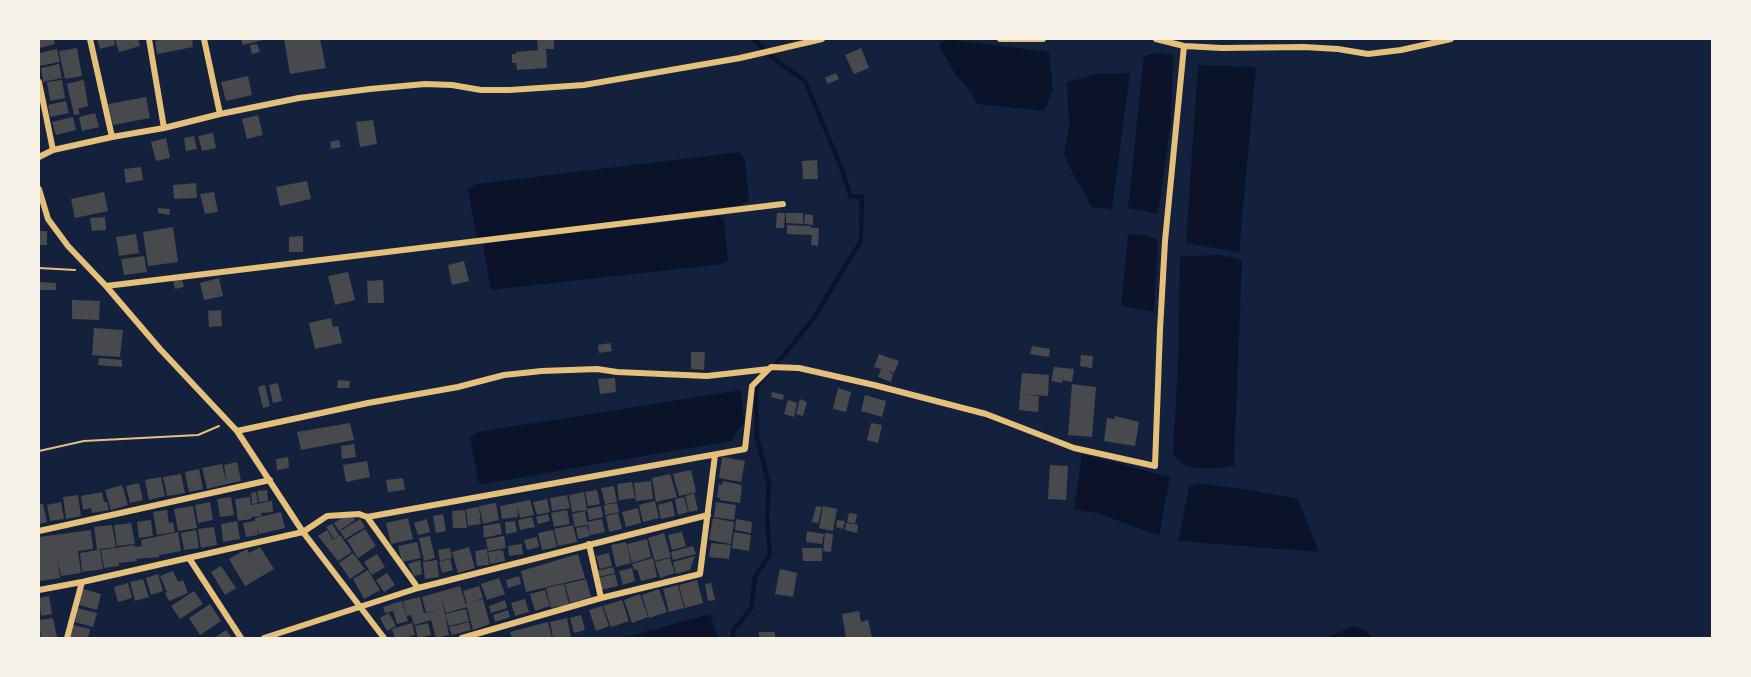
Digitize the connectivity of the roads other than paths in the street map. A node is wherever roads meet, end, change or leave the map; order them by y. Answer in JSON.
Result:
{"nodes":[{"id":1,"x":90,"y":39,"type":"edge"},
{"id":2,"x":148,"y":39,"type":"edge"},
{"id":3,"x":204,"y":39,"type":"edge"},
{"id":4,"x":822,"y":39,"type":"edge"},
{"id":5,"x":1000,"y":39,"type":"edge"},
{"id":6,"x":1043,"y":39,"type":"edge"},
{"id":7,"x":1156,"y":39,"type":"edge"},
{"id":8,"x":1451,"y":39,"type":"edge"},
{"id":9,"x":1184,"y":46,"type":"junction"},
{"id":10,"x":39,"y":81,"type":"edge"},
{"id":11,"x":220,"y":114,"type":"junction"},
{"id":12,"x":164,"y":128,"type":"junction"},
{"id":13,"x":112,"y":137,"type":"junction"},
{"id":14,"x":53,"y":150,"type":"junction"},
{"id":15,"x":39,"y":157,"type":"edge"},
{"id":16,"x":39,"y":189,"type":"edge"},
{"id":17,"x":783,"y":204,"type":"dead end"},
{"id":18,"x":106,"y":286,"type":"junction"},
{"id":19,"x":769,"y":369,"type":"junction"},
{"id":20,"x":237,"y":431,"type":"junction"},
{"id":21,"x":715,"y":455,"type":"junction"},
{"id":22,"x":270,"y":480,"type":"junction"},
{"id":23,"x":708,"y":515,"type":"junction"},
{"id":24,"x":367,"y":518,"type":"junction"},
{"id":25,"x":39,"y":531,"type":"edge"},
{"id":26,"x":303,"y":532,"type":"junction"},
{"id":27,"x":589,"y":544,"type":"junction"},
{"id":28,"x":189,"y":558,"type":"junction"},
{"id":29,"x":82,"y":582,"type":"junction"},
{"id":30,"x":418,"y":588,"type":"junction"},
{"id":31,"x":39,"y":590,"type":"edge"},
{"id":32,"x":602,"y":598,"type":"junction"},
{"id":33,"x":360,"y":607,"type":"junction"},
{"id":34,"x":67,"y":638,"type":"edge"},
{"id":35,"x":241,"y":638,"type":"edge"},
{"id":36,"x":264,"y":638,"type":"edge"},
{"id":37,"x":384,"y":638,"type":"edge"},
{"id":38,"x":462,"y":638,"type":"edge"}],
"edges":[{"from":1,"to":13,"type":"street"},
{"from":2,"to":12,"type":"street"},
{"from":3,"to":11,"type":"street"},
{"from":4,"to":11,"type":"street"},
{"from":5,"to":6,"type":"street"},
{"from":7,"to":9,"type":"street"},
{"from":8,"to":9,"type":"street"},
{"from":9,"to":19,"type":"street"},
{"from":10,"to":14,"type":"street"},
{"from":11,"to":12,"type":"street"},
{"from":12,"to":13,"type":"street"},
{"from":13,"to":14,"type":"street"},
{"from":14,"to":15,"type":"street"},
{"from":16,"to":18,"type":"street"},
{"from":17,"to":18,"type":"street"},
{"from":18,"to":20,"type":"street"},
{"from":19,"to":20,"type":"street"},
{"from":19,"to":21,"type":"street"},
{"from":20,"to":22,"type":"street"},
{"from":21,"to":23,"type":"street"},
{"from":21,"to":24,"type":"street"},
{"from":22,"to":25,"type":"street"},
{"from":22,"to":26,"type":"street"},
{"from":23,"to":27,"type":"street"},
{"from":23,"to":32,"type":"street"},
{"from":24,"to":26,"type":"street"},
{"from":24,"to":30,"type":"street"},
{"from":26,"to":28,"type":"street"},
{"from":26,"to":33,"type":"street"},
{"from":27,"to":30,"type":"street"},
{"from":27,"to":32,"type":"street"},
{"from":28,"to":29,"type":"street"},
{"from":28,"to":35,"type":"street"},
{"from":29,"to":31,"type":"street"},
{"from":29,"to":34,"type":"street"},
{"from":30,"to":33,"type":"street"},
{"from":32,"to":38,"type":"street"},
{"from":33,"to":36,"type":"street"},
{"from":33,"to":37,"type":"street"}]}
